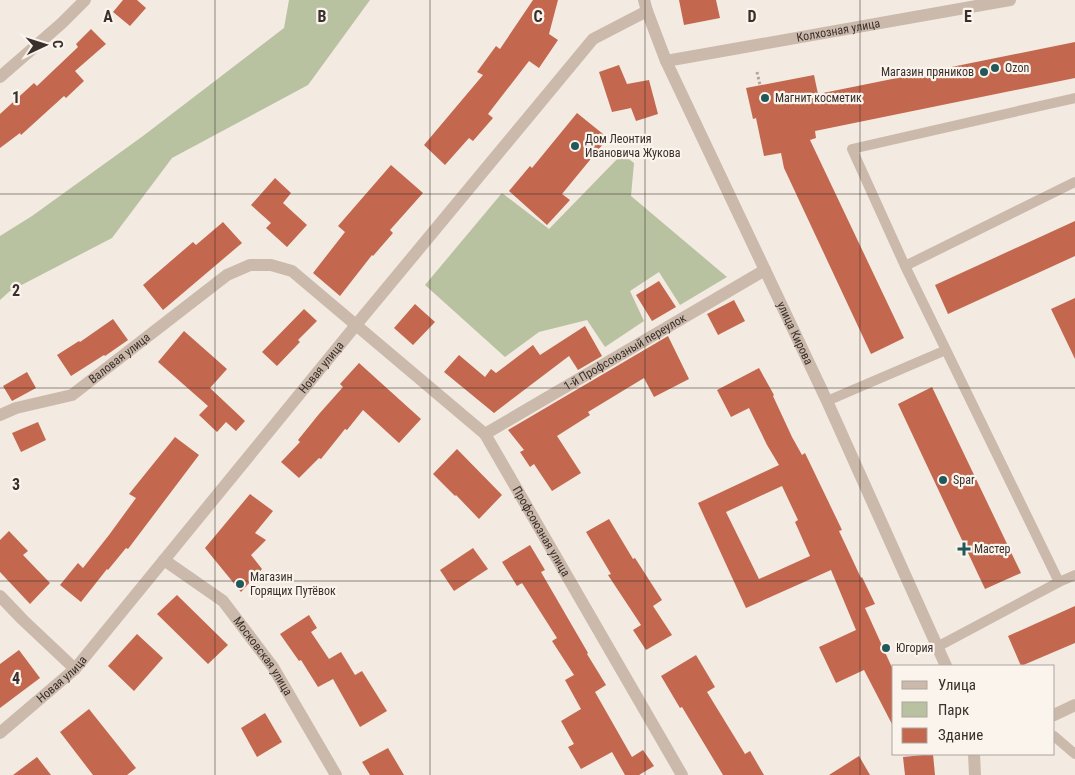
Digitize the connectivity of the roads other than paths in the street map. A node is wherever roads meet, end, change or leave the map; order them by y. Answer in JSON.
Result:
{"nodes":[{"id":1,"x":85,"y":0,"type":"edge"},
{"id":2,"x":1010,"y":0,"type":"edge"},
{"id":3,"x":970,"y":3,"type":"edge"},
{"id":4,"x":645,"y":6,"type":"edge"},
{"id":5,"x":666,"y":61,"type":"junction"},
{"id":6,"x":0,"y":77,"type":"edge"},
{"id":7,"x":1075,"y":98,"type":"edge"},
{"id":8,"x":1075,"y":182,"type":"edge"},
{"id":9,"x":905,"y":266,"type":"junction"},
{"id":10,"x":766,"y":270,"type":"junction"},
{"id":11,"x":356,"y":325,"type":"junction"},
{"id":12,"x":946,"y":350,"type":"junction"},
{"id":13,"x":827,"y":401,"type":"junction"},
{"id":14,"x":0,"y":415,"type":"edge"},
{"id":15,"x":485,"y":434,"type":"junction"},
{"id":16,"x":164,"y":560,"type":"junction"},
{"id":17,"x":1075,"y":575,"type":"edge"},
{"id":18,"x":1059,"y":582,"type":"junction"},
{"id":19,"x":0,"y":596,"type":"edge"},
{"id":20,"x":937,"y":647,"type":"junction"},
{"id":21,"x":946,"y":665,"type":"edge"},
{"id":22,"x":76,"y":669,"type":"junction"},
{"id":23,"x":1075,"y":705,"type":"edge"},
{"id":24,"x":1055,"y":715,"type":"edge"},
{"id":25,"x":0,"y":733,"type":"edge"},
{"id":26,"x":1055,"y":737,"type":"edge"},
{"id":27,"x":1075,"y":754,"type":"edge"},
{"id":28,"x":974,"y":755,"type":"edge"},
{"id":29,"x":336,"y":775,"type":"edge"},
{"id":30,"x":682,"y":775,"type":"edge"},
{"id":31,"x":976,"y":775,"type":"edge"}],
"edges":[{"from":1,"to":6,"type":"street"},
{"from":2,"to":3,"type":"street","name":"Колхозная улица"},
{"from":3,"to":5,"type":"street","name":"Колхозная улица"},
{"from":4,"to":5,"type":"street","name":"улица Кирова"},
{"from":4,"to":11,"type":"street","name":"Новая улица"},
{"from":5,"to":10,"type":"street","name":"улица Кирова"},
{"from":7,"to":9,"type":"lane"},
{"from":8,"to":9,"type":"lane"},
{"from":9,"to":12,"type":"lane"},
{"from":10,"to":13,"type":"street","name":"улица Кирова"},
{"from":10,"to":15,"type":"street","name":"1-й Профсоюзный переулок"},
{"from":11,"to":14,"type":"street","name":"Валовая улица"},
{"from":11,"to":15,"type":"street","name":"Профсоюзная улица"},
{"from":11,"to":16,"type":"street","name":"Новая улица"},
{"from":12,"to":13,"type":"lane"},
{"from":12,"to":18,"type":"lane"},
{"from":13,"to":20,"type":"street","name":"улица Кирова"},
{"from":15,"to":30,"type":"street","name":"Профсоюзная улица"},
{"from":16,"to":22,"type":"street","name":"Новая улица"},
{"from":16,"to":29,"type":"street","name":"Московская улица"},
{"from":17,"to":18,"type":"lane"},
{"from":18,"to":20,"type":"lane"},
{"from":19,"to":22,"type":"street"},
{"from":20,"to":21,"type":"street","name":"улица Кирова"},
{"from":22,"to":25,"type":"street","name":"Новая улица"},
{"from":23,"to":24,"type":"street"},
{"from":26,"to":27,"type":"lane"},
{"from":28,"to":31,"type":"street"}]}
